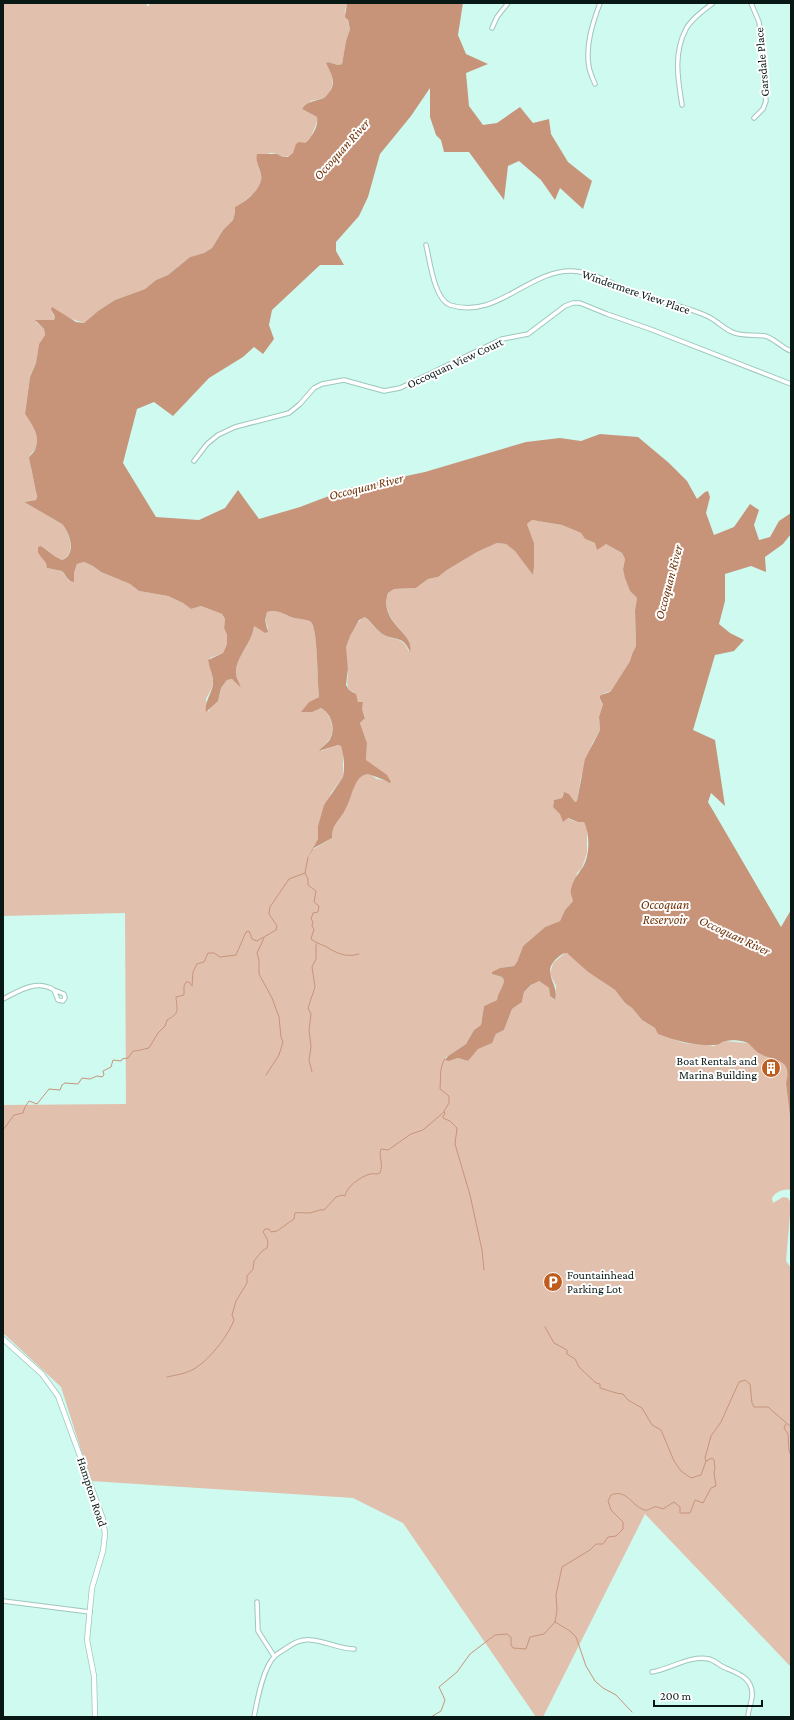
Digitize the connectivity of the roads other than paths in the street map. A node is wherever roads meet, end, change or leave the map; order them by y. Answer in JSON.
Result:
{"nodes":[{"id":1,"x":508,"y":3,"type":"edge"},
{"id":2,"x":600,"y":3,"type":"edge"},
{"id":3,"x":713,"y":3,"type":"edge"},
{"id":4,"x":751,"y":3,"type":"edge"},
{"id":5,"x":492,"y":28,"type":"dead end"},
{"id":6,"x":595,"y":84,"type":"dead end"},
{"id":7,"x":682,"y":105,"type":"dead end"},
{"id":8,"x":754,"y":118,"type":"dead end"},
{"id":9,"x":426,"y":245,"type":"dead end"},
{"id":10,"x":791,"y":351,"type":"edge"},
{"id":11,"x":791,"y":384,"type":"edge"},
{"id":12,"x":194,"y":461,"type":"dead end"},
{"id":13,"x":54,"y":990,"type":"dead end"},
{"id":14,"x":3,"y":999,"type":"edge"},
{"id":15,"x":3,"y":1339,"type":"edge"},
{"id":16,"x":3,"y":1601,"type":"edge"},
{"id":17,"x":257,"y":1602,"type":"dead end"},
{"id":18,"x":90,"y":1612,"type":"junction"},
{"id":19,"x":354,"y":1649,"type":"dead end"},
{"id":20,"x":274,"y":1656,"type":"junction"},
{"id":21,"x":652,"y":1672,"type":"dead end"},
{"id":22,"x":95,"y":1717,"type":"edge"},
{"id":23,"x":254,"y":1717,"type":"edge"},
{"id":24,"x":748,"y":1717,"type":"edge"}],
"edges":[{"from":1,"to":5,"type":"street"},
{"from":2,"to":6,"type":"street"},
{"from":3,"to":7,"type":"street"},
{"from":4,"to":8,"type":"street","name":"Garsdale Place"},
{"from":9,"to":10,"type":"street","name":"Windermere View Place"},
{"from":11,"to":12,"type":"street","name":"Occoquan View Court"},
{"from":13,"to":14,"type":"street"},
{"from":15,"to":18,"type":"street","name":"Hampton Road"},
{"from":16,"to":18,"type":"street"},
{"from":17,"to":20,"type":"street"},
{"from":18,"to":22,"type":"street","name":"Hampton Road"},
{"from":19,"to":20,"type":"street"},
{"from":20,"to":23,"type":"street"},
{"from":21,"to":24,"type":"street"}]}
